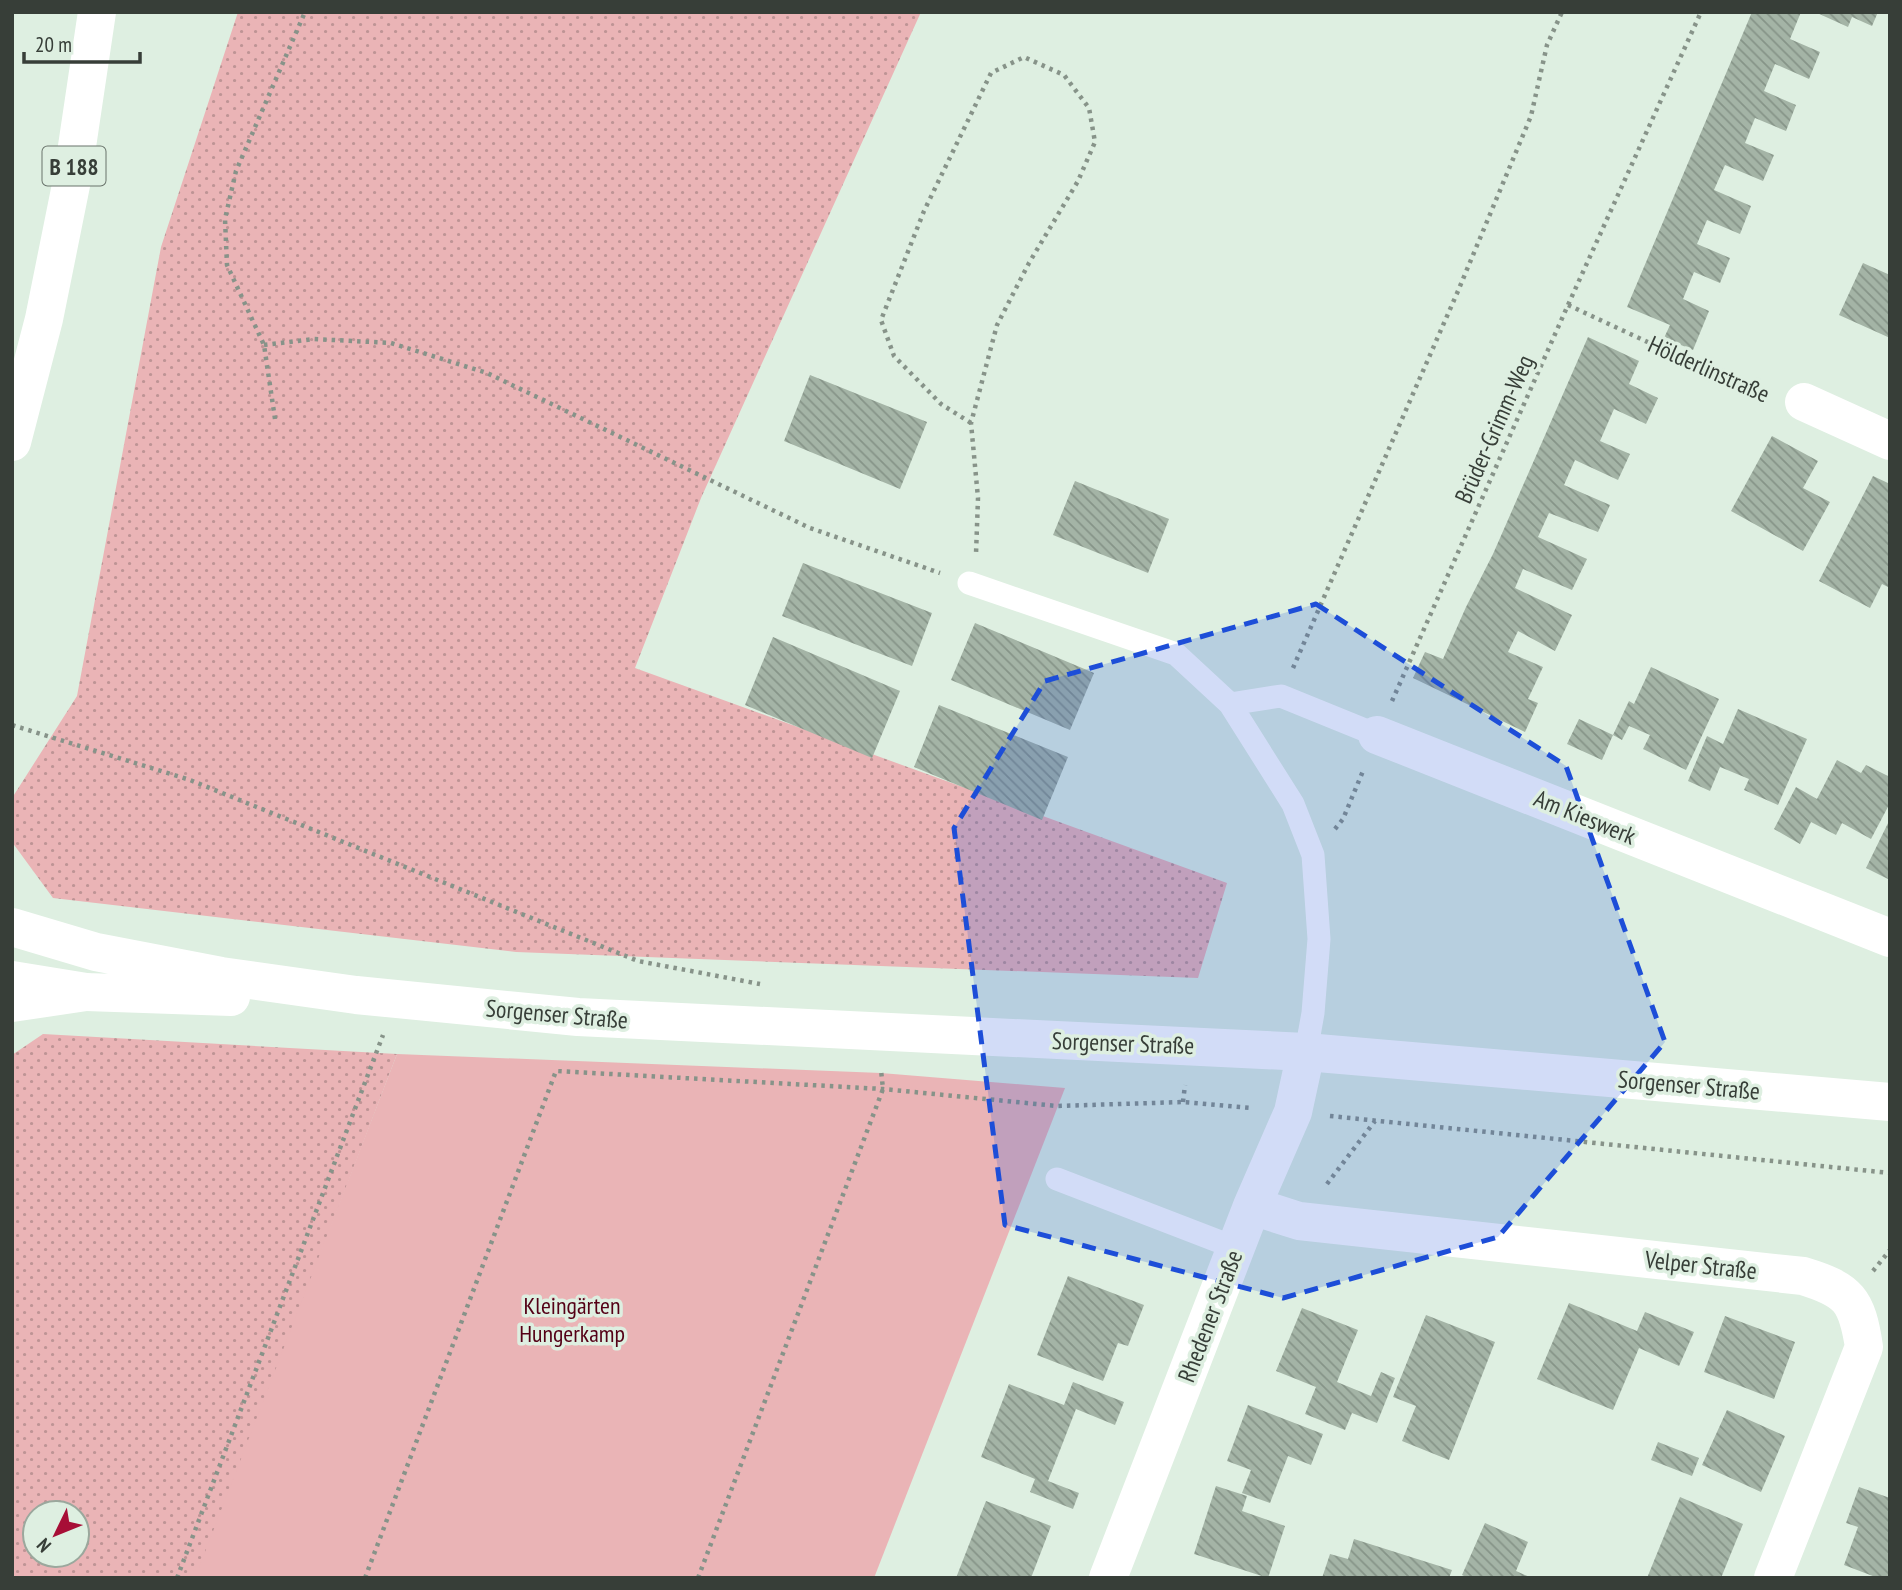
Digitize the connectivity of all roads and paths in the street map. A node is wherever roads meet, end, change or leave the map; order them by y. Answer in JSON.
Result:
{"nodes":[{"id":1,"x":97,"y":12,"type":"edge"},
{"id":2,"x":304,"y":12,"type":"edge"},
{"id":3,"x":1562,"y":12,"type":"edge"},
{"id":4,"x":1701,"y":12,"type":"edge"},
{"id":5,"x":1568,"y":305,"type":"junction"},
{"id":6,"x":264,"y":345,"type":"junction"},
{"id":7,"x":1804,"y":402,"type":"joint"},
{"id":8,"x":275,"y":419,"type":"dead end"},
{"id":9,"x":971,"y":423,"type":"junction"},
{"id":10,"x":1890,"y":441,"type":"edge"},
{"id":11,"x":12,"y":442,"type":"edge"},
{"id":12,"x":969,"y":583,"type":"junction"},
{"id":13,"x":1281,"y":696,"type":"junction"},
{"id":14,"x":1230,"y":704,"type":"junction"},
{"id":15,"x":12,"y":725,"type":"edge"},
{"id":16,"x":1377,"y":735,"type":"junction"},
{"id":17,"x":1313,"y":855,"type":"junction"},
{"id":18,"x":12,"y":927,"type":"edge"},
{"id":19,"x":1890,"y":938,"type":"edge"},
{"id":20,"x":638,"y":961,"type":"dead end"},
{"id":21,"x":12,"y":980,"type":"edge"},
{"id":22,"x":86,"y":992,"type":"junction"},
{"id":23,"x":356,"y":995,"type":"junction"},
{"id":24,"x":396,"y":999,"type":"junction"},
{"id":25,"x":12,"y":1003,"type":"edge"},
{"id":26,"x":883,"y":1033,"type":"junction"},
{"id":27,"x":1306,"y":1052,"type":"junction"},
{"id":28,"x":883,"y":1089,"type":"junction"},
{"id":29,"x":1890,"y":1102,"type":"edge"},
{"id":30,"x":1293,"y":1112,"type":"junction"},
{"id":31,"x":1376,"y":1120,"type":"junction"},
{"id":32,"x":1890,"y":1173,"type":"edge"},
{"id":33,"x":1057,"y":1179,"type":"dead end"},
{"id":34,"x":1252,"y":1206,"type":"junction"},
{"id":35,"x":1299,"y":1222,"type":"junction"},
{"id":36,"x":1236,"y":1248,"type":"junction"},
{"id":37,"x":177,"y":1578,"type":"edge"},
{"id":38,"x":365,"y":1578,"type":"edge"},
{"id":39,"x":698,"y":1578,"type":"edge"},
{"id":40,"x":1108,"y":1578,"type":"edge"},
{"id":41,"x":1773,"y":1578,"type":"edge"}],
"edges":[{"from":1,"to":11,"type":"main road","number":"B 188"},
{"from":2,"to":6,"type":"path"},
{"from":3,"to":13,"type":"path"},
{"from":4,"to":5,"type":"path","name":"Brüder-Grimm-Weg"},
{"from":5,"to":7,"type":"path","name":"Hölderlinstraße"},
{"from":5,"to":16,"type":"path","name":"Brüder-Grimm-Weg"},
{"from":6,"to":8,"type":"path"},
{"from":6,"to":12,"type":"path"},
{"from":7,"to":10,"type":"main road","name":"Hölderlinstraße"},
{"from":9,"to":9,"type":"path"},
{"from":9,"to":12,"type":"path"},
{"from":12,"to":14,"type":"lane"},
{"from":13,"to":14,"type":"lane"},
{"from":13,"to":16,"type":"lane","name":"Am Kieswerk"},
{"from":14,"to":17,"type":"lane"},
{"from":15,"to":20,"type":"path"},
{"from":16,"to":17,"type":"path","name":"Brüder-Grimm-Weg"},
{"from":16,"to":19,"type":"main road","name":"Am Kieswerk"},
{"from":17,"to":27,"type":"lane"},
{"from":18,"to":23,"type":"main road"},
{"from":21,"to":22,"type":"main road"},
{"from":22,"to":23,"type":"main road"},
{"from":22,"to":25,"type":"main road"},
{"from":23,"to":24,"type":"main road","name":"Sorgenser Straße"},
{"from":24,"to":26,"type":"main road","name":"Sorgenser Straße"},
{"from":24,"to":37,"type":"path"},
{"from":26,"to":27,"type":"main road","name":"Sorgenser Straße"},
{"from":26,"to":28,"type":"path"},
{"from":27,"to":29,"type":"main road","name":"Sorgenser Straße"},
{"from":27,"to":30,"type":"main road","name":"Rhedener Straße"},
{"from":28,"to":30,"type":"path"},
{"from":28,"to":38,"type":"path"},
{"from":28,"to":39,"type":"path"},
{"from":30,"to":31,"type":"path"},
{"from":30,"to":34,"type":"main road","name":"Rhedener Straße"},
{"from":31,"to":32,"type":"path"},
{"from":31,"to":35,"type":"path"},
{"from":33,"to":36,"type":"lane"},
{"from":34,"to":35,"type":"main road","name":"Velper Straße"},
{"from":34,"to":36,"type":"main road","name":"Rhedener Straße"},
{"from":35,"to":41,"type":"main road","name":"Velper Straße"},
{"from":36,"to":40,"type":"main road","name":"Rhedener Straße"}]}
